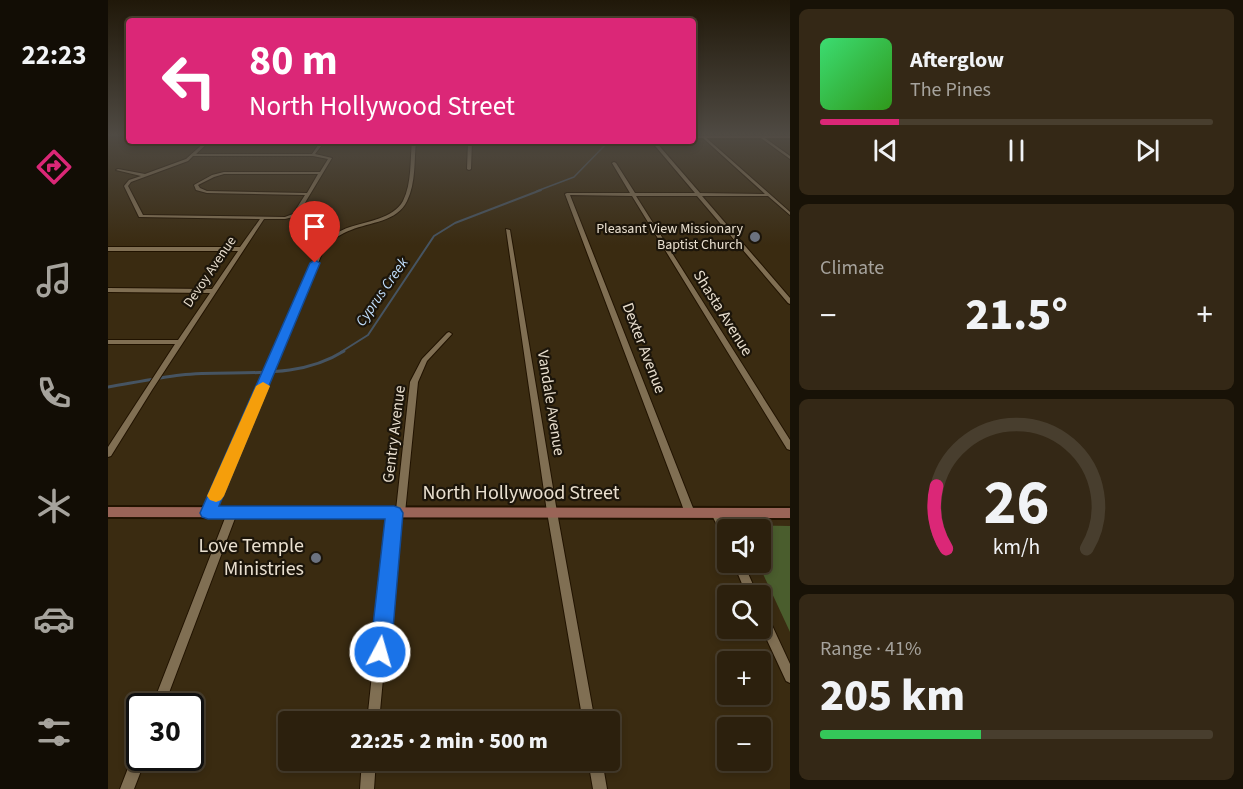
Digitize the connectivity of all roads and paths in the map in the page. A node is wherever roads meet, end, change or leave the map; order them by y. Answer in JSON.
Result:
{"nodes":[{"id":1,"x":122,"y":171,"type":"edge"},
{"id":2,"x":160,"y":171,"type":"edge"},
{"id":3,"x":411,"y":171,"type":"edge"},
{"id":4,"x":619,"y":171,"type":"edge"},
{"id":5,"x":678,"y":171,"type":"edge"},
{"id":6,"x":741,"y":171,"type":"edge"},
{"id":7,"x":320,"y":173,"type":"joint"},
{"id":8,"x":146,"y":176,"type":"junction"},
{"id":9,"x":308,"y":194,"type":"junction"},
{"id":10,"x":633,"y":194,"type":"junction"},
{"id":11,"x":697,"y":194,"type":"junction"},
{"id":12,"x":768,"y":195,"type":"junction"},
{"id":13,"x":790,"y":214,"type":"edge"},
{"id":14,"x":262,"y":219,"type":"junction"},
{"id":15,"x":508,"y":230,"type":"dead end"},
{"id":16,"x":108,"y":249,"type":"edge"},
{"id":17,"x":242,"y":249,"type":"junction"},
{"id":18,"x":108,"y":290,"type":"edge"},
{"id":19,"x":214,"y":291,"type":"junction"},
{"id":20,"x":790,"y":302,"type":"edge"},
{"id":21,"x":449,"y":334,"type":"dead end"},
{"id":22,"x":108,"y":342,"type":"edge"},
{"id":23,"x":180,"y":342,"type":"junction"},
{"id":24,"x":790,"y":447,"type":"edge"},
{"id":25,"x":108,"y":454,"type":"edge"},
{"id":26,"x":108,"y":512,"type":"edge"},
{"id":27,"x":552,"y":512,"type":"junction"},
{"id":28,"x":208,"y":513,"type":"junction"},
{"id":29,"x":232,"y":513,"type":"junction"},
{"id":30,"x":397,"y":513,"type":"junction"},
{"id":31,"x":690,"y":513,"type":"junction"},
{"id":32,"x":716,"y":513,"type":"junction"},
{"id":33,"x":790,"y":513,"type":"edge"},
{"id":34,"x":719,"y":519,"type":"edge"},
{"id":35,"x":771,"y":636,"type":"edge"},
{"id":36,"x":790,"y":677,"type":"edge"},
{"id":37,"x":163,"y":693,"type":"edge"},
{"id":38,"x":374,"y":711,"type":"edge"},
{"id":39,"x":587,"y":711,"type":"edge"},
{"id":40,"x":134,"y":771,"type":"edge"},
{"id":41,"x":368,"y":771,"type":"edge"},
{"id":42,"x":598,"y":771,"type":"edge"},
{"id":43,"x":127,"y":789,"type":"edge"},
{"id":44,"x":367,"y":789,"type":"edge"},
{"id":45,"x":600,"y":789,"type":"edge"}],
"edges":[{"from":1,"to":8,"type":"street"},
{"from":2,"to":8,"type":"street"},
{"from":3,"to":28,"type":"street"},
{"from":4,"to":10,"type":"street","name":"Shasta Avenue"},
{"from":5,"to":11,"type":"street"},
{"from":6,"to":12,"type":"street"},
{"from":7,"to":9,"type":"street"},
{"from":7,"to":9,"type":"street"},
{"from":8,"to":14,"type":"street"},
{"from":9,"to":14,"type":"street"},
{"from":10,"to":11,"type":"street"},
{"from":10,"to":24,"type":"street","name":"Shasta Avenue"},
{"from":10,"to":31,"type":"street","name":"Dexter Avenue"},
{"from":11,"to":12,"type":"street"},
{"from":11,"to":20,"type":"street"},
{"from":12,"to":13,"type":"street"},
{"from":14,"to":17,"type":"street","name":"Devoy Avenue"},
{"from":15,"to":27,"type":"street","name":"Vandale Avenue"},
{"from":16,"to":17,"type":"street"},
{"from":17,"to":19,"type":"street","name":"Devoy Avenue"},
{"from":18,"to":19,"type":"street"},
{"from":19,"to":23,"type":"street","name":"Devoy Avenue"},
{"from":21,"to":30,"type":"street","name":"Gentry Avenue"},
{"from":22,"to":23,"type":"street"},
{"from":23,"to":25,"type":"street","name":"Devoy Avenue"},
{"from":26,"to":28,"type":"main road","name":"North Hollywood Street"},
{"from":27,"to":30,"type":"main road","name":"North Hollywood Street"},
{"from":27,"to":31,"type":"main road","name":"North Hollywood Street"},
{"from":27,"to":39,"type":"street","name":"Vandale Avenue"},
{"from":28,"to":29,"type":"main road","name":"North Hollywood Street"},
{"from":29,"to":30,"type":"main road","name":"North Hollywood Street"},
{"from":29,"to":37,"type":"street"},
{"from":30,"to":38,"type":"street","name":"Gentry Avenue"},
{"from":31,"to":32,"type":"main road","name":"North Hollywood Street"},
{"from":32,"to":33,"type":"main road","name":"North Hollywood Street"},
{"from":32,"to":34,"type":"street"},
{"from":35,"to":36,"type":"street"},
{"from":40,"to":43,"type":"street"},
{"from":41,"to":44,"type":"street"},
{"from":42,"to":45,"type":"street"}]}
